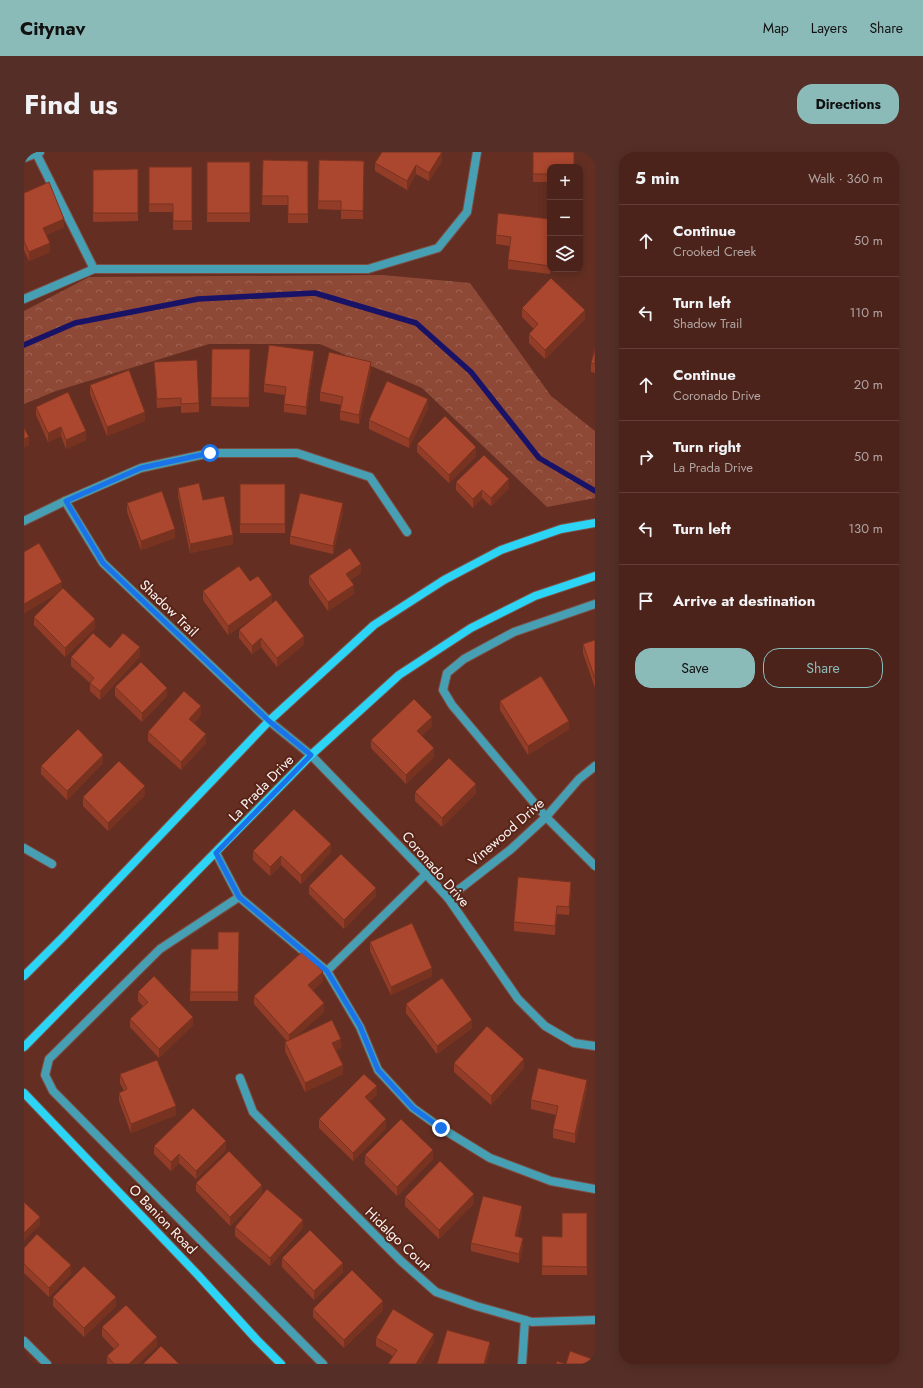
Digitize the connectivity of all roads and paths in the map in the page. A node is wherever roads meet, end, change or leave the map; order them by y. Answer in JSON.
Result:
{"nodes":[{"id":1,"x":38,"y":152,"type":"edge"},
{"id":2,"x":477,"y":152,"type":"edge"},
{"id":3,"x":24,"y":158,"type":"edge"},
{"id":4,"x":94,"y":269,"type":"junction"},
{"id":5,"x":24,"y":299,"type":"edge"},
{"id":6,"x":66,"y":501,"type":"junction"},
{"id":7,"x":24,"y":521,"type":"edge"},
{"id":8,"x":595,"y":522,"type":"edge"},
{"id":9,"x":407,"y":532,"type":"dead end"},
{"id":10,"x":595,"y":576,"type":"edge"},
{"id":11,"x":595,"y":604,"type":"edge"},
{"id":12,"x":269,"y":721,"type":"junction"},
{"id":13,"x":311,"y":755,"type":"junction"},
{"id":14,"x":595,"y":766,"type":"edge"},
{"id":15,"x":546,"y":817,"type":"junction"},
{"id":16,"x":24,"y":848,"type":"edge"},
{"id":17,"x":216,"y":853,"type":"junction"},
{"id":18,"x":52,"y":864,"type":"dead end"},
{"id":19,"x":595,"y":866,"type":"edge"},
{"id":20,"x":426,"y":874,"type":"junction"},
{"id":21,"x":239,"y":897,"type":"junction"},
{"id":22,"x":448,"y":898,"type":"junction"},
{"id":23,"x":327,"y":971,"type":"junction"},
{"id":24,"x":24,"y":976,"type":"edge"},
{"id":25,"x":595,"y":1046,"type":"edge"},
{"id":26,"x":24,"y":1047,"type":"edge"},
{"id":27,"x":240,"y":1078,"type":"dead end"},
{"id":28,"x":24,"y":1093,"type":"edge"},
{"id":29,"x":595,"y":1189,"type":"edge"},
{"id":30,"x":525,"y":1320,"type":"junction"},
{"id":31,"x":595,"y":1320,"type":"edge"},
{"id":32,"x":24,"y":1341,"type":"edge"},
{"id":33,"x":47,"y":1364,"type":"edge"},
{"id":34,"x":281,"y":1364,"type":"edge"},
{"id":35,"x":323,"y":1364,"type":"edge"},
{"id":36,"x":522,"y":1364,"type":"edge"}],
"edges":[{"from":1,"to":3,"type":"street"},
{"from":1,"to":4,"type":"street"},
{"from":2,"to":4,"type":"street"},
{"from":4,"to":5,"type":"street"},
{"from":6,"to":7,"type":"street"},
{"from":6,"to":9,"type":"street"},
{"from":6,"to":12,"type":"street","name":"Shadow Trail"},
{"from":8,"to":12,"type":"main road"},
{"from":10,"to":13,"type":"main road","name":"La Prada Drive"},
{"from":11,"to":15,"type":"street"},
{"from":12,"to":13,"type":"street","name":"Coronado Drive"},
{"from":12,"to":24,"type":"main road"},
{"from":13,"to":17,"type":"main road","name":"La Prada Drive"},
{"from":13,"to":20,"type":"street","name":"Coronado Drive"},
{"from":14,"to":15,"type":"street","name":"Vinewood Drive"},
{"from":15,"to":19,"type":"street"},
{"from":15,"to":22,"type":"street","name":"Vinewood Drive"},
{"from":16,"to":18,"type":"street"},
{"from":17,"to":21,"type":"street"},
{"from":17,"to":26,"type":"main road","name":"La Prada Drive"},
{"from":20,"to":22,"type":"street","name":"Coronado Drive"},
{"from":20,"to":23,"type":"street"},
{"from":21,"to":23,"type":"street"},
{"from":21,"to":35,"type":"street"},
{"from":22,"to":25,"type":"street","name":"Coronado Drive"},
{"from":23,"to":29,"type":"street"},
{"from":27,"to":30,"type":"street","name":"Hidalgo Court"},
{"from":28,"to":34,"type":"main road","name":"O Banion Road"},
{"from":30,"to":31,"type":"street","name":"Hidalgo Court"},
{"from":30,"to":36,"type":"street"},
{"from":32,"to":33,"type":"street"}]}
